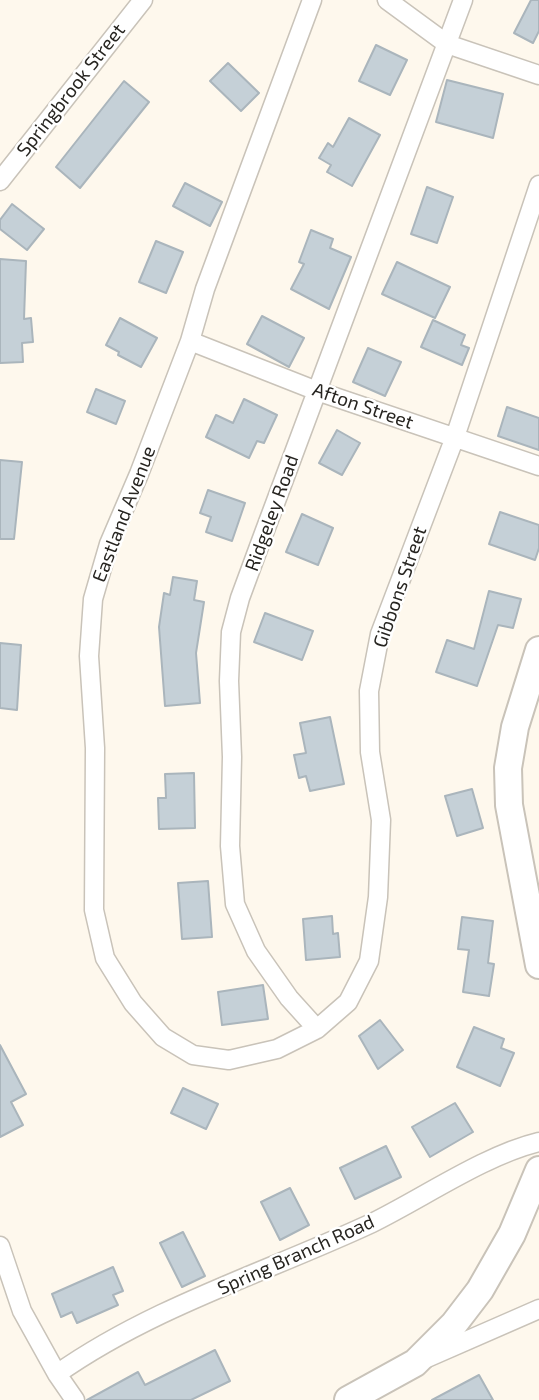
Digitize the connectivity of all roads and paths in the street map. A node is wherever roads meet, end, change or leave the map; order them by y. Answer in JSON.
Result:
{"nodes":[{"id":1,"x":143,"y":0,"type":"edge"},
{"id":2,"x":312,"y":0,"type":"edge"},
{"id":3,"x":387,"y":0,"type":"edge"},
{"id":4,"x":463,"y":0,"type":"edge"},
{"id":5,"x":447,"y":44,"type":"junction"},
{"id":6,"x":539,"y":75,"type":"edge"},
{"id":7,"x":0,"y":181,"type":"edge"},
{"id":8,"x":539,"y":185,"type":"edge"},
{"id":9,"x":190,"y":341,"type":"junction"},
{"id":10,"x":317,"y":391,"type":"junction"},
{"id":11,"x":455,"y":437,"type":"junction"},
{"id":12,"x":539,"y":466,"type":"edge"},
{"id":13,"x":539,"y":650,"type":"edge"},
{"id":14,"x":539,"y":965,"type":"edge"},
{"id":15,"x":317,"y":1028,"type":"junction"},
{"id":16,"x":539,"y":1142,"type":"edge"},
{"id":17,"x":539,"y":1170,"type":"edge"},
{"id":18,"x":0,"y":1246,"type":"edge"},
{"id":19,"x":539,"y":1309,"type":"edge"},
{"id":20,"x":415,"y":1363,"type":"junction"},
{"id":21,"x":57,"y":1374,"type":"junction"},
{"id":22,"x":75,"y":1400,"type":"edge"},
{"id":23,"x":348,"y":1400,"type":"edge"}],
"edges":[{"from":1,"to":7,"type":"street","name":"Springbrook Street"},
{"from":2,"to":9,"type":"street","name":"Eastland Avenue"},
{"from":3,"to":5,"type":"street"},
{"from":4,"to":5,"type":"street","name":"Ridgeley Road"},
{"from":5,"to":6,"type":"street"},
{"from":5,"to":10,"type":"street","name":"Ridgeley Road"},
{"from":8,"to":11,"type":"street","name":"Gibbons Street"},
{"from":9,"to":10,"type":"street","name":"Afton Street"},
{"from":9,"to":15,"type":"street","name":"Eastland Avenue"},
{"from":10,"to":11,"type":"street","name":"Afton Street"},
{"from":10,"to":15,"type":"street","name":"Ridgeley Road"},
{"from":11,"to":12,"type":"street","name":"Afton Street"},
{"from":11,"to":15,"type":"street","name":"Gibbons Street"},
{"from":13,"to":14,"type":"street"},
{"from":16,"to":21,"type":"street","name":"Spring Branch Road"},
{"from":17,"to":20,"type":"street"},
{"from":18,"to":21,"type":"street"},
{"from":19,"to":20,"type":"street"},
{"from":20,"to":23,"type":"street"},
{"from":21,"to":22,"type":"street"}]}
